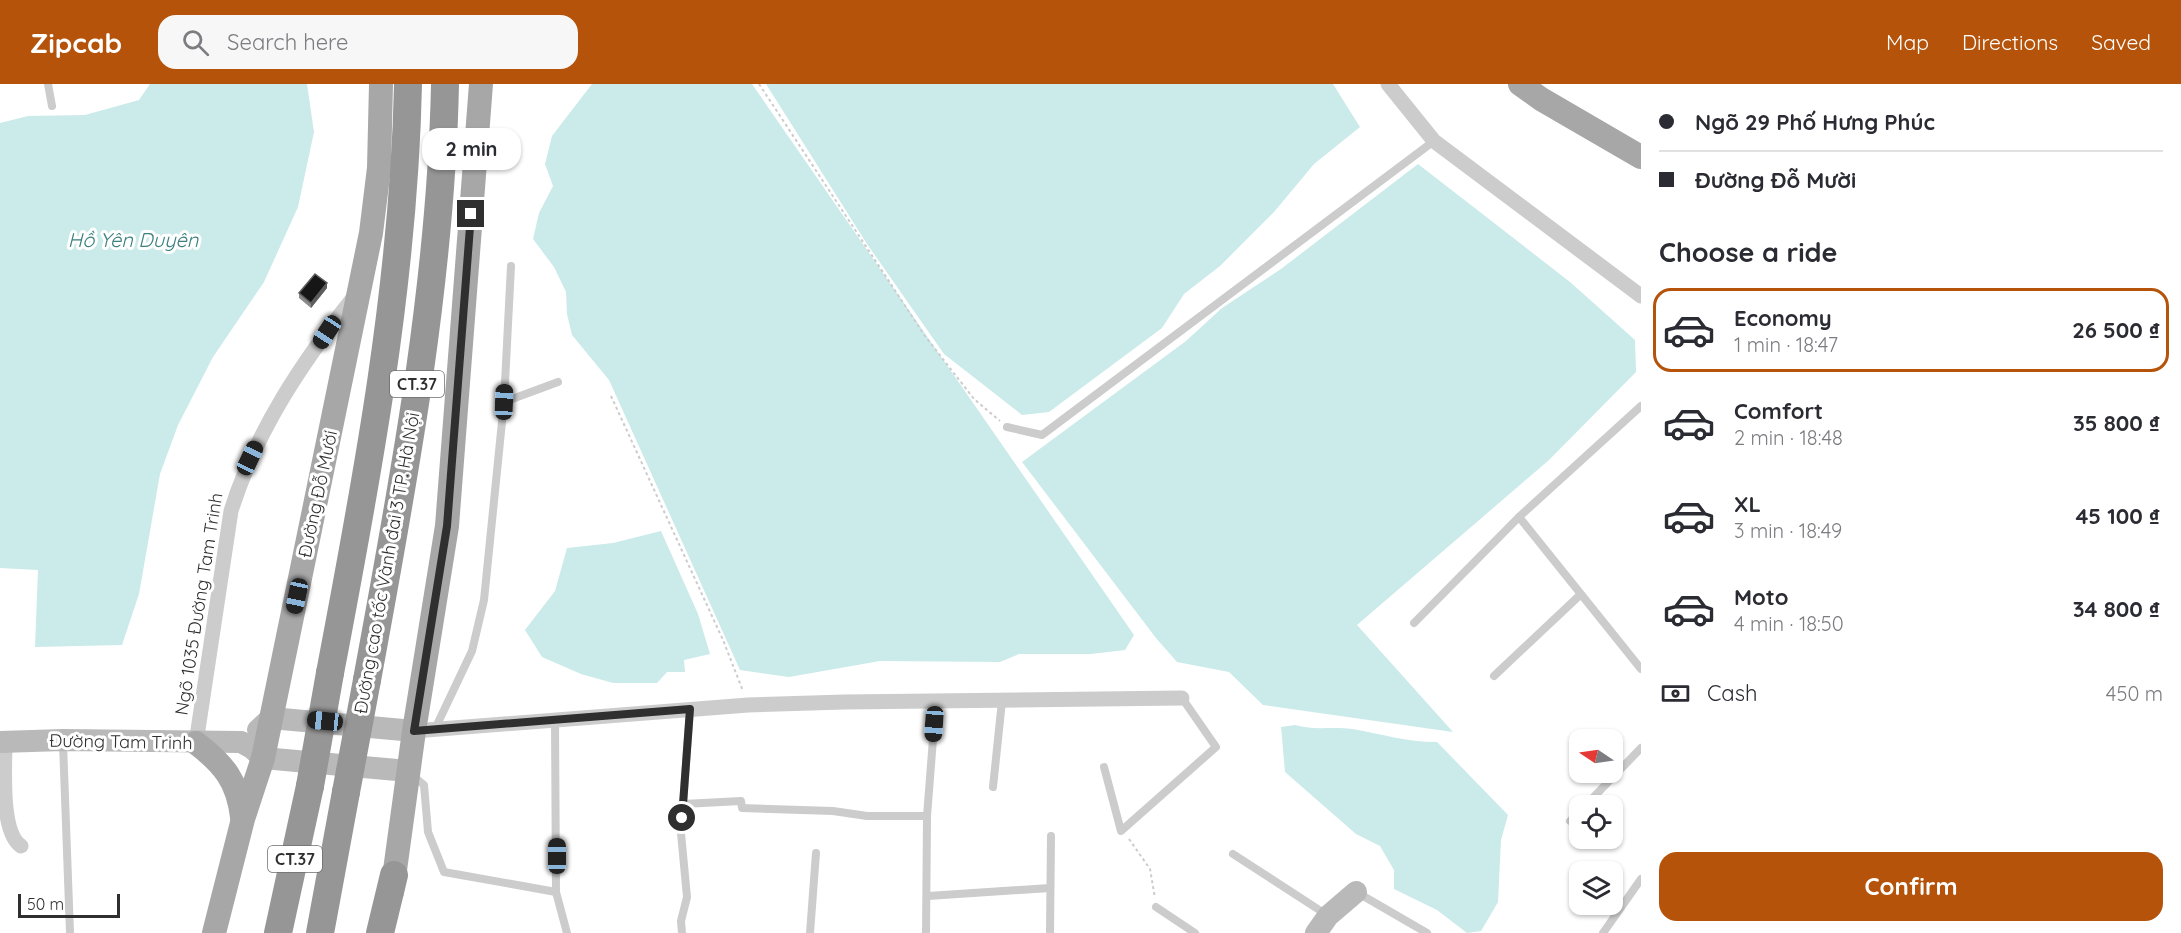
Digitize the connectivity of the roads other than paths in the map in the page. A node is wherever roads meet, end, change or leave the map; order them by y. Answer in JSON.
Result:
{"nodes":[{"id":1,"x":48,"y":84,"type":"edge"},
{"id":2,"x":381,"y":84,"type":"edge"},
{"id":3,"x":408,"y":84,"type":"edge"},
{"id":4,"x":445,"y":84,"type":"edge"},
{"id":5,"x":481,"y":84,"type":"edge"},
{"id":6,"x":1388,"y":84,"type":"edge"},
{"id":7,"x":1520,"y":84,"type":"edge"},
{"id":8,"x":52,"y":106,"type":"dead end"},
{"id":9,"x":1434,"y":141,"type":"junction"},
{"id":10,"x":1641,"y":156,"type":"edge"},
{"id":11,"x":511,"y":266,"type":"dead end"},
{"id":12,"x":359,"y":291,"type":"junction"},
{"id":13,"x":1641,"y":296,"type":"edge"},
{"id":14,"x":558,"y":382,"type":"dead end"},
{"id":15,"x":504,"y":402,"type":"junction"},
{"id":16,"x":1641,"y":406,"type":"edge"},
{"id":17,"x":1007,"y":427,"type":"road end"},
{"id":18,"x":1519,"y":517,"type":"junction"},
{"id":19,"x":1580,"y":595,"type":"junction"},
{"id":20,"x":1414,"y":623,"type":"dead end"},
{"id":21,"x":1641,"y":669,"type":"edge"},
{"id":22,"x":1494,"y":676,"type":"dead end"},
{"id":23,"x":1182,"y":698,"type":"joint"},
{"id":24,"x":936,"y":701,"type":"junction"},
{"id":25,"x":1002,"y":701,"type":"junction"},
{"id":26,"x":690,"y":709,"type":"junction"},
{"id":27,"x":271,"y":718,"type":"junction"},
{"id":28,"x":555,"y":720,"type":"junction"},
{"id":29,"x":425,"y":730,"type":"junction"},
{"id":30,"x":63,"y":740,"type":"junction"},
{"id":31,"x":3,"y":742,"type":"edge"},
{"id":32,"x":241,"y":742,"type":"junction"},
{"id":33,"x":196,"y":743,"type":"junction"},
{"id":34,"x":1641,"y":748,"type":"edge"},
{"id":35,"x":263,"y":758,"type":"junction"},
{"id":36,"x":1104,"y":767,"type":"dead end"},
{"id":37,"x":408,"y":771,"type":"junction"},
{"id":38,"x":993,"y":787,"type":"dead end"},
{"id":39,"x":1596,"y":795,"type":"edge"},
{"id":40,"x":683,"y":804,"type":"junction"},
{"id":41,"x":927,"y":816,"type":"junction"},
{"id":42,"x":243,"y":819,"type":"junction"},
{"id":43,"x":1051,"y":836,"type":"dead end"},
{"id":44,"x":21,"y":846,"type":"dead end"},
{"id":45,"x":816,"y":854,"type":"dead end"},
{"id":46,"x":1233,"y":854,"type":"dead end"},
{"id":47,"x":394,"y":875,"type":"junction"},
{"id":48,"x":1641,"y":879,"type":"edge"},
{"id":49,"x":1050,"y":888,"type":"junction"},
{"id":50,"x":556,"y":892,"type":"junction"},
{"id":51,"x":1356,"y":892,"type":"joint"},
{"id":52,"x":928,"y":896,"type":"junction"},
{"id":53,"x":1156,"y":907,"type":"road end"},
{"id":54,"x":1322,"y":925,"type":"edge"},
{"id":55,"x":70,"y":933,"type":"edge"},
{"id":56,"x":214,"y":933,"type":"edge"},
{"id":57,"x":278,"y":933,"type":"edge"},
{"id":58,"x":320,"y":933,"type":"edge"},
{"id":59,"x":380,"y":933,"type":"edge"},
{"id":60,"x":385,"y":933,"type":"edge"},
{"id":61,"x":567,"y":933,"type":"edge"},
{"id":62,"x":682,"y":933,"type":"edge"},
{"id":63,"x":810,"y":933,"type":"edge"},
{"id":64,"x":926,"y":933,"type":"edge"},
{"id":65,"x":1050,"y":933,"type":"edge"},
{"id":66,"x":1195,"y":933,"type":"edge"},
{"id":67,"x":1427,"y":933,"type":"edge"},
{"id":68,"x":1603,"y":933,"type":"edge"}],
"edges":[{"from":1,"to":8,"type":"lane"},
{"from":2,"to":12,"type":"main road","name":"Đường Đỗ Mười"},
{"from":3,"to":57,"type":"highway","name":"Đường cao tốc Vành đai 3 TP. Hà Nội","number":"CT.37","bridge":true},
{"from":4,"to":58,"type":"highway","name":"Đường cao tốc Vành đai 3 TP. Hà Nội","number":"CT.37","bridge":true},
{"from":5,"to":29,"type":"main road"},
{"from":6,"to":9,"type":"street"},
{"from":7,"to":10,"type":"main road"},
{"from":9,"to":13,"type":"street"},
{"from":9,"to":17,"type":"lane"},
{"from":11,"to":15,"type":"lane"},
{"from":12,"to":27,"type":"main road","name":"Đường Đỗ Mười"},
{"from":12,"to":33,"type":"street","name":"Ngõ 1035 Đường Tam Trinh"},
{"from":14,"to":15,"type":"lane"},
{"from":15,"to":29,"type":"lane"},
{"from":16,"to":18,"type":"lane"},
{"from":18,"to":19,"type":"lane"},
{"from":18,"to":20,"type":"lane"},
{"from":19,"to":21,"type":"lane"},
{"from":19,"to":22,"type":"lane"},
{"from":23,"to":25,"type":"street"},
{"from":23,"to":36,"type":"lane"},
{"from":24,"to":25,"type":"street"},
{"from":24,"to":26,"type":"street"},
{"from":24,"to":41,"type":"lane"},
{"from":25,"to":38,"type":"lane"},
{"from":26,"to":28,"type":"street"},
{"from":26,"to":40,"type":"lane"},
{"from":27,"to":29,"type":"main road"},
{"from":27,"to":32,"type":"main road"},
{"from":27,"to":35,"type":"main road","name":"Đường Đỗ Mười"},
{"from":28,"to":29,"type":"street"},
{"from":28,"to":50,"type":"lane"},
{"from":29,"to":37,"type":"main road"},
{"from":30,"to":31,"type":"main road","name":"Đường Tam Trinh"},
{"from":30,"to":33,"type":"main road","name":"Đường Tam Trinh"},
{"from":30,"to":55,"type":"lane"},
{"from":31,"to":44,"type":"street"},
{"from":32,"to":33,"type":"main road","name":"Đường Tam Trinh"},
{"from":32,"to":35,"type":"main road"},
{"from":33,"to":42,"type":"main road"},
{"from":34,"to":39,"type":"lane"},
{"from":35,"to":37,"type":"main road"},
{"from":35,"to":42,"type":"main road","name":"Đường Đỗ Mười"},
{"from":37,"to":47,"type":"main road"},
{"from":37,"to":50,"type":"lane"},
{"from":40,"to":41,"type":"lane"},
{"from":40,"to":62,"type":"lane"},
{"from":41,"to":52,"type":"lane"},
{"from":42,"to":56,"type":"main road","name":"Đường Đỗ Mười"},
{"from":43,"to":49,"type":"lane"},
{"from":45,"to":63,"type":"lane"},
{"from":46,"to":54,"type":"lane"},
{"from":47,"to":59,"type":"highway"},
{"from":47,"to":60,"type":"main road"},
{"from":48,"to":68,"type":"lane"},
{"from":49,"to":52,"type":"lane"},
{"from":49,"to":65,"type":"lane"},
{"from":50,"to":61,"type":"lane"},
{"from":51,"to":54,"type":"main road"},
{"from":51,"to":67,"type":"lane"},
{"from":52,"to":64,"type":"lane"},
{"from":53,"to":66,"type":"lane"}]}
